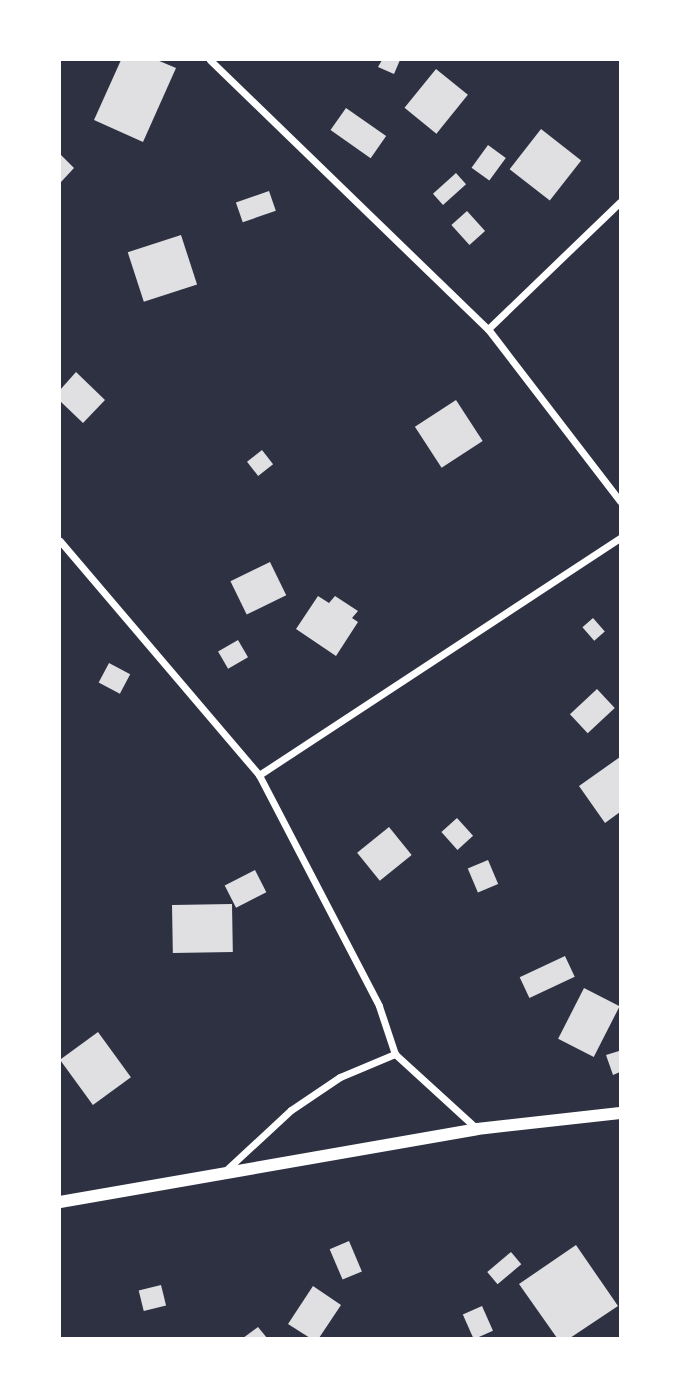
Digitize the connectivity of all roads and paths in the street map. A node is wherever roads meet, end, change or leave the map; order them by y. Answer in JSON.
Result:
{"nodes":[{"id":1,"x":209,"y":60,"type":"edge"},
{"id":2,"x":621,"y":202,"type":"edge"},
{"id":3,"x":488,"y":329,"type":"junction"},
{"id":4,"x":621,"y":501,"type":"edge"},
{"id":5,"x":621,"y":538,"type":"edge"},
{"id":6,"x":60,"y":541,"type":"edge"},
{"id":7,"x":259,"y":775,"type":"junction"},
{"id":8,"x":395,"y":1054,"type":"junction"},
{"id":9,"x":621,"y":1113,"type":"edge"},
{"id":10,"x":477,"y":1129,"type":"junction"},
{"id":11,"x":221,"y":1174,"type":"junction"},
{"id":12,"x":60,"y":1202,"type":"edge"}],
"edges":[{"from":1,"to":3,"type":"street"},
{"from":2,"to":3,"type":"street"},
{"from":3,"to":4,"type":"street"},
{"from":5,"to":7,"type":"street"},
{"from":6,"to":7,"type":"street"},
{"from":7,"to":8,"type":"street"},
{"from":8,"to":10,"type":"street"},
{"from":8,"to":11,"type":"street"},
{"from":9,"to":10,"type":"street"},
{"from":10,"to":11,"type":"street"},
{"from":11,"to":12,"type":"street"}]}
